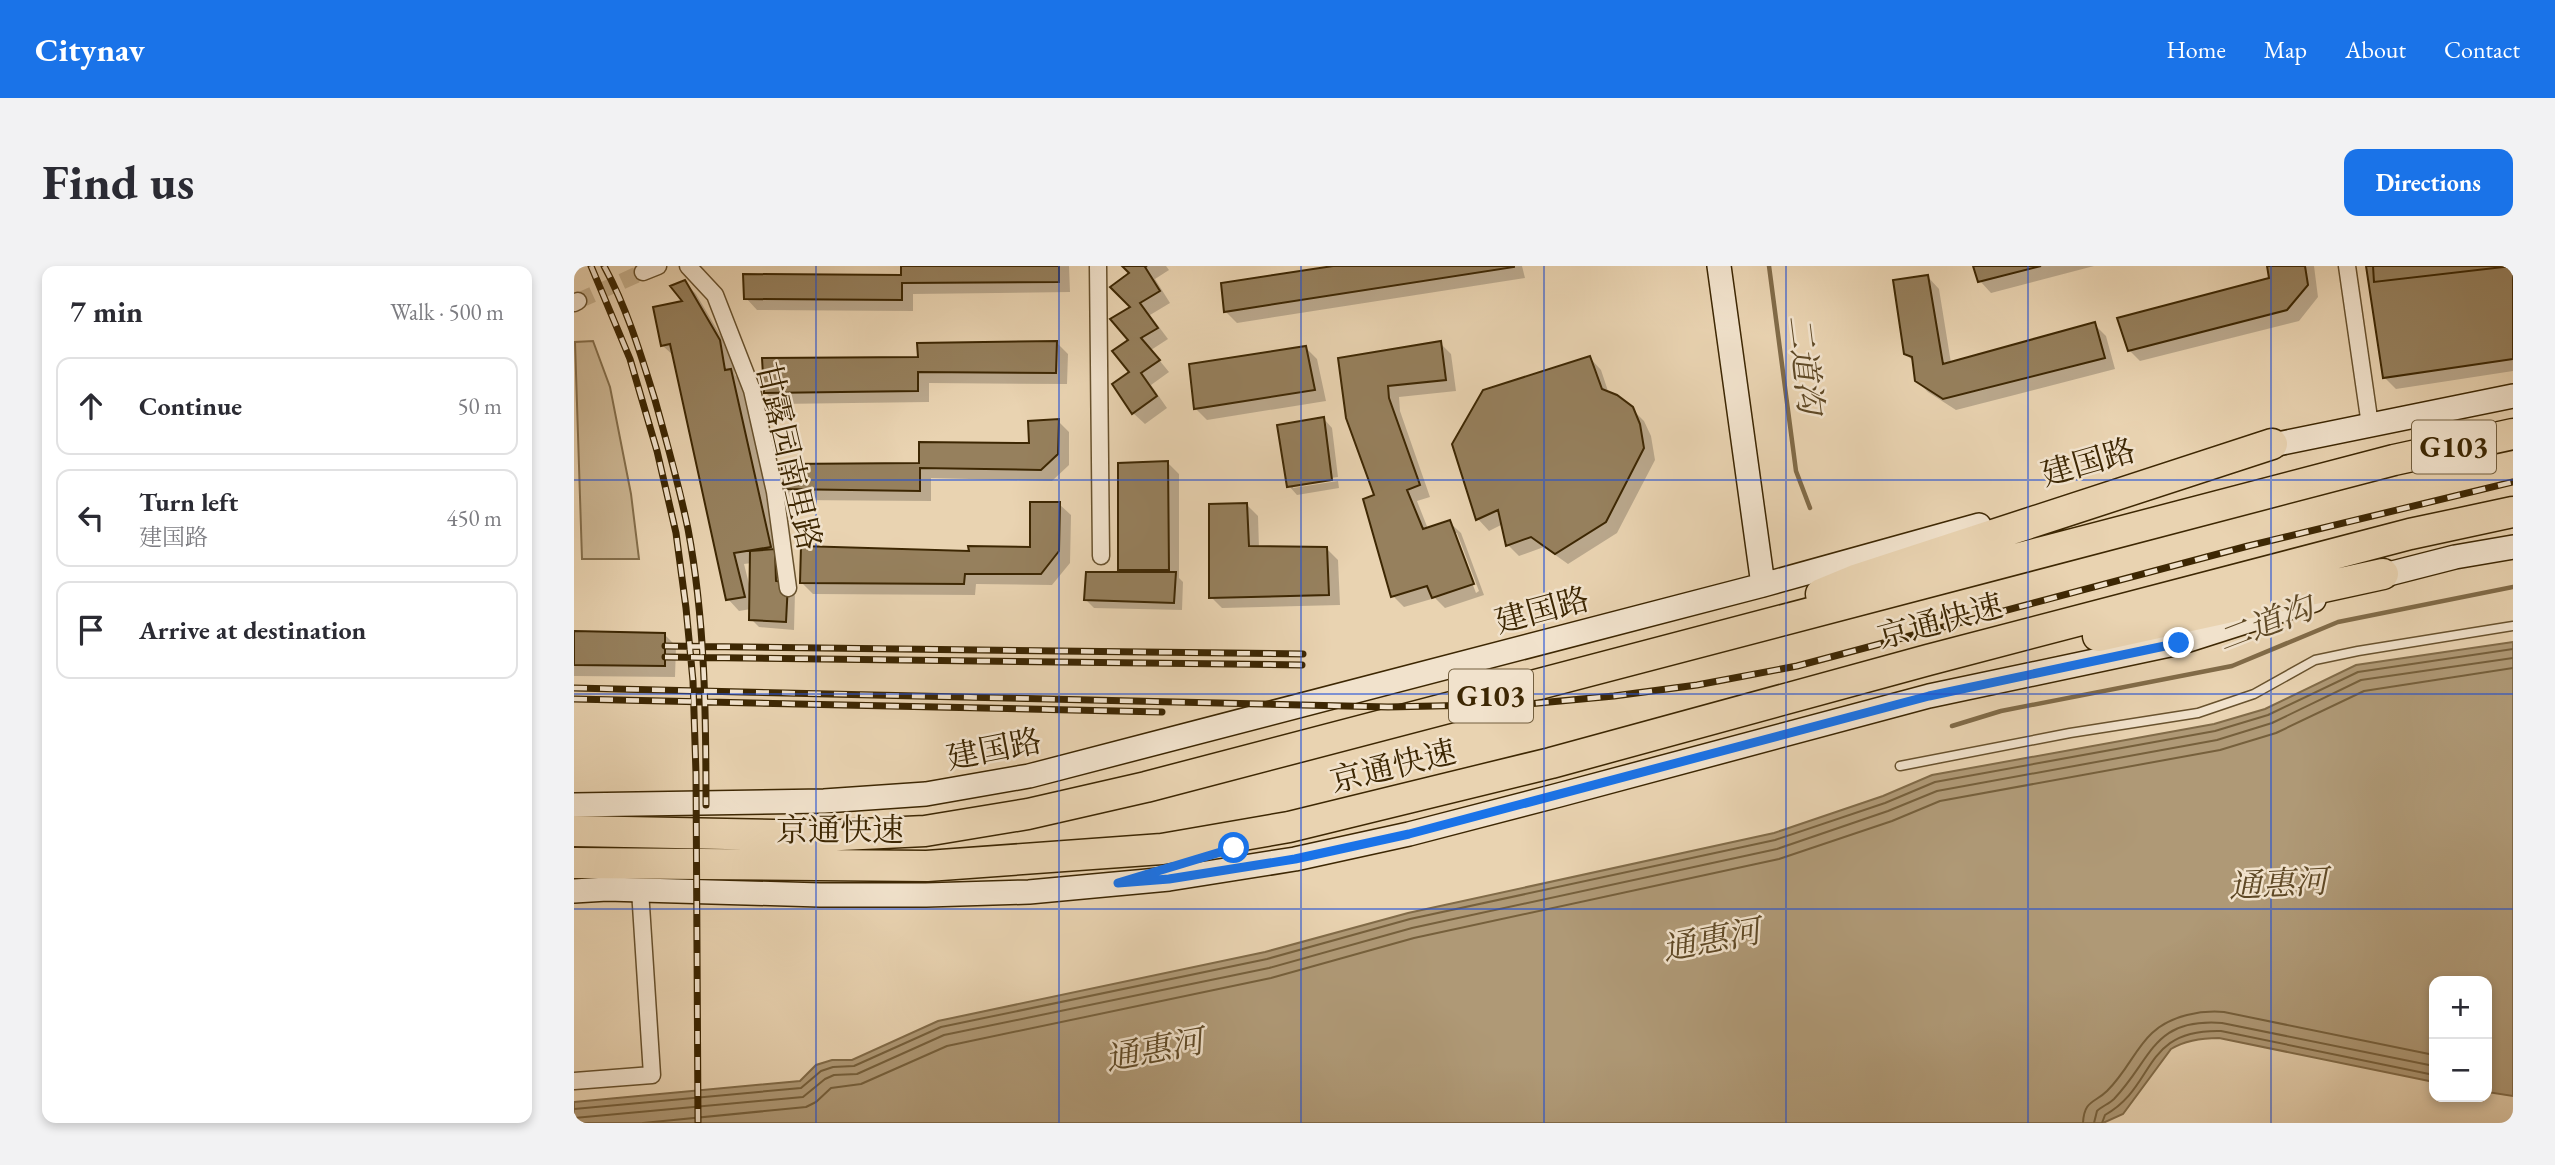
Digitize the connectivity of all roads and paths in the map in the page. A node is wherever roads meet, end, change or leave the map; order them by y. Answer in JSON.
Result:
{"nodes":[{"id":1,"x":688,"y":266,"type":"edge"},
{"id":2,"x":1098,"y":266,"type":"edge"},
{"id":3,"x":1719,"y":266,"type":"edge"},
{"id":4,"x":1735,"y":266,"type":"edge"},
{"id":5,"x":2347,"y":266,"type":"edge"},
{"id":6,"x":2513,"y":396,"type":"edge"},
{"id":7,"x":2370,"y":425,"type":"junction"},
{"id":8,"x":2513,"y":435,"type":"edge"},
{"id":9,"x":2272,"y":444,"type":"junction"},
{"id":10,"x":2513,"y":512,"type":"edge"},
{"id":11,"x":2513,"y":547,"type":"edge"},
{"id":12,"x":1101,"y":556,"type":"dead end"},
{"id":13,"x":2383,"y":574,"type":"junction"},
{"id":14,"x":1770,"y":583,"type":"junction"},
{"id":15,"x":788,"y":588,"type":"dead end"},
{"id":16,"x":2513,"y":626,"type":"edge"},
{"id":17,"x":1710,"y":639,"type":"junction"},
{"id":18,"x":1928,"y":660,"type":"junction"},
{"id":19,"x":1900,"y":766,"type":"dead end"},
{"id":20,"x":574,"y":805,"type":"edge"},
{"id":21,"x":1289,"y":827,"type":"junction"},
{"id":22,"x":574,"y":831,"type":"edge"},
{"id":23,"x":574,"y":863,"type":"edge"},
{"id":24,"x":1118,"y":883,"type":"junction"},
{"id":25,"x":640,"y":890,"type":"junction"},
{"id":26,"x":574,"y":891,"type":"edge"},
{"id":27,"x":574,"y":1081,"type":"edge"}],
"edges":[{"from":1,"to":15,"type":"street","name":"甘露园南里路"},
{"from":2,"to":12,"type":"street"},
{"from":3,"to":14,"type":"main road"},
{"from":4,"to":14,"type":"main road"},
{"from":5,"to":7,"type":"street"},
{"from":6,"to":7,"type":"main road","name":"建国路"},
{"from":7,"to":9,"type":"main road","name":"建国路"},
{"from":8,"to":17,"type":"highway","name":"京通快速","number":"G103"},
{"from":9,"to":14,"type":"main road","name":"建国路"},
{"from":9,"to":17,"type":"highway"},
{"from":10,"to":18,"type":"highway","name":"京通快速","number":"G103"},
{"from":11,"to":13,"type":"main road"},
{"from":13,"to":18,"type":"highway"},
{"from":13,"to":24,"type":"main road"},
{"from":14,"to":20,"type":"main road","name":"建国路"},
{"from":16,"to":19,"type":"lane"},
{"from":17,"to":22,"type":"highway","name":"京通快速","number":"G103"},
{"from":18,"to":21,"type":"highway","name":"京通快速","number":"G103"},
{"from":21,"to":23,"type":"highway","name":"京通快速","number":"G103"},
{"from":21,"to":24,"type":"main road"},
{"from":24,"to":25,"type":"main road"},
{"from":25,"to":26,"type":"main road"},
{"from":25,"to":27,"type":"street"}]}
